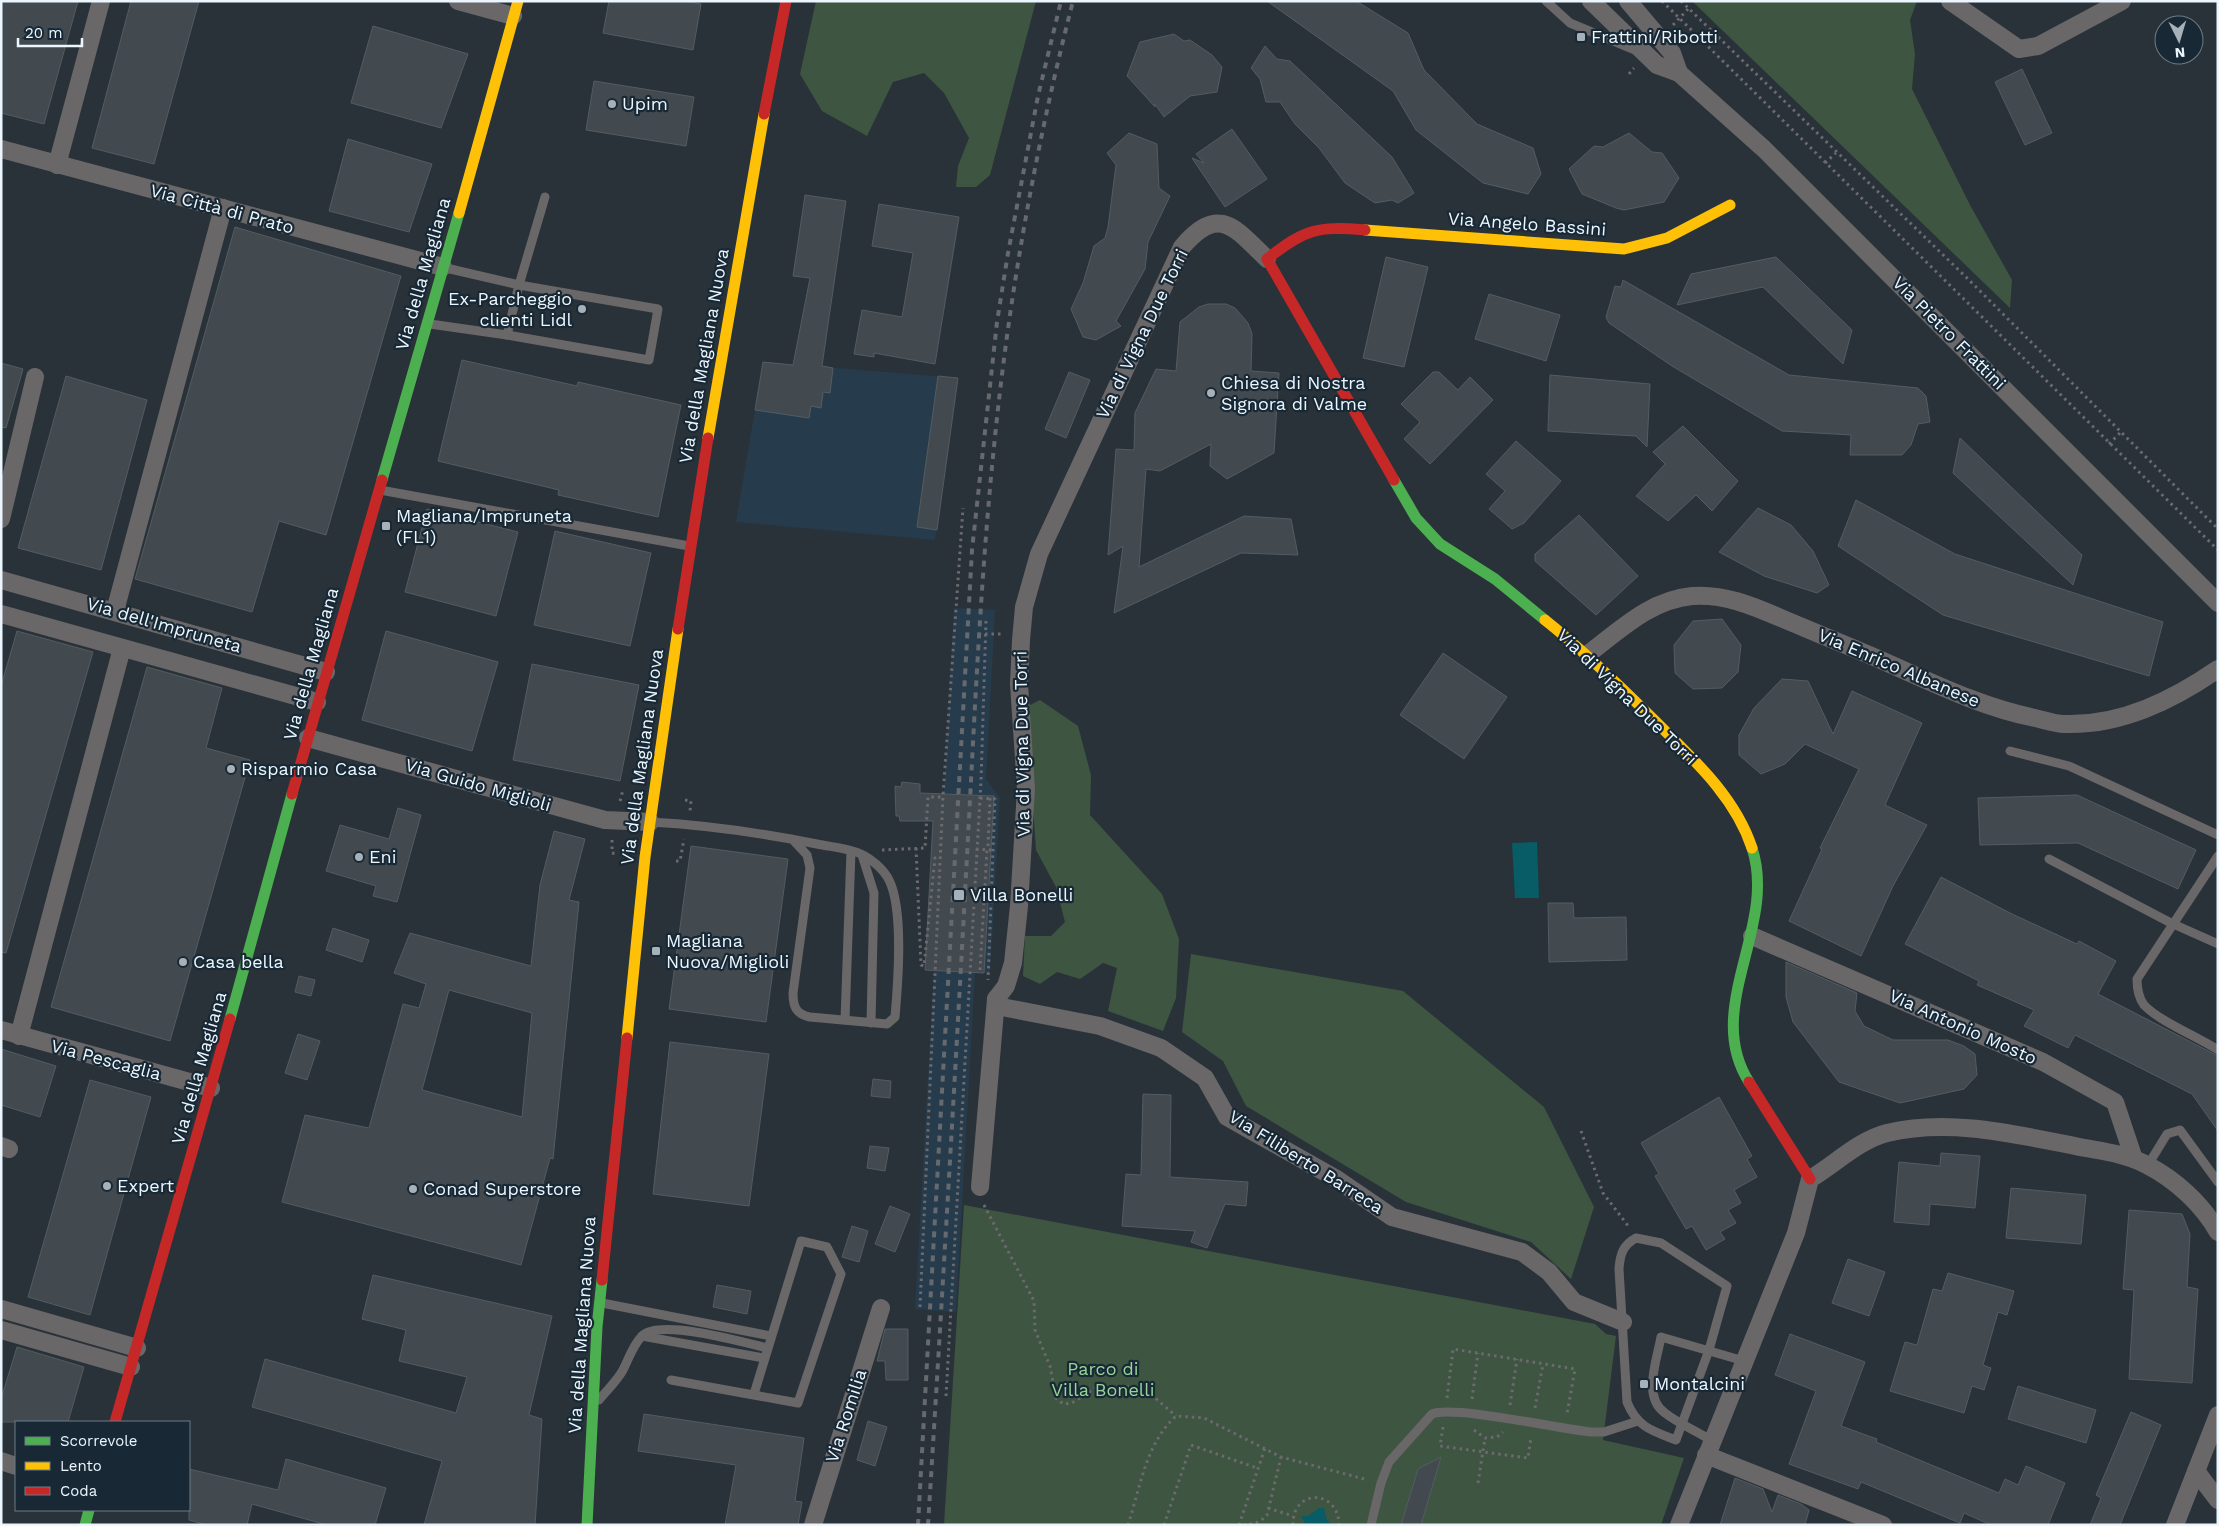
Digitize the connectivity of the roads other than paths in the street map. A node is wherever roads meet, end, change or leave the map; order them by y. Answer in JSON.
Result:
{"nodes":[{"id":1,"x":101,"y":1,"type":"edge"},
{"id":2,"x":458,"y":1,"type":"edge"},
{"id":3,"x":786,"y":1,"type":"edge"},
{"id":4,"x":1546,"y":1,"type":"edge"},
{"id":5,"x":1591,"y":1,"type":"edge"},
{"id":6,"x":1628,"y":1,"type":"edge"},
{"id":7,"x":1950,"y":1,"type":"edge"},
{"id":8,"x":2122,"y":1,"type":"edge"},
{"id":9,"x":515,"y":9,"type":"edge"},
{"id":10,"x":1646,"y":54,"type":"junction"},
{"id":11,"x":1679,"y":73,"type":"junction"},
{"id":12,"x":1,"y":149,"type":"edge"},
{"id":13,"x":58,"y":165,"type":"junction"},
{"id":14,"x":545,"y":197,"type":"dead end"},
{"id":15,"x":1730,"y":205,"type":"dead end"},
{"id":16,"x":223,"y":208,"type":"junction"},
{"id":17,"x":1267,"y":259,"type":"junction"},
{"id":18,"x":443,"y":267,"type":"junction"},
{"id":19,"x":519,"y":285,"type":"junction"},
{"id":20,"x":428,"y":324,"type":"junction"},
{"id":21,"x":507,"y":335,"type":"junction"},
{"id":22,"x":35,"y":377,"type":"dead end"},
{"id":23,"x":379,"y":490,"type":"junction"},
{"id":24,"x":1,"y":519,"type":"edge"},
{"id":25,"x":690,"y":546,"type":"junction"},
{"id":26,"x":1,"y":580,"type":"edge"},
{"id":27,"x":2216,"y":604,"type":"edge"},
{"id":28,"x":115,"y":612,"type":"junction"},
{"id":29,"x":1,"y":614,"type":"edge"},
{"id":30,"x":122,"y":648,"type":"junction"},
{"id":31,"x":1588,"y":654,"type":"junction"},
{"id":32,"x":2218,"y":669,"type":"edge"},
{"id":33,"x":326,"y":672,"type":"junction"},
{"id":34,"x":317,"y":702,"type":"junction"},
{"id":35,"x":308,"y":738,"type":"junction"},
{"id":36,"x":2010,"y":751,"type":"dead end"},
{"id":37,"x":650,"y":822,"type":"junction"},
{"id":38,"x":2218,"y":835,"type":"edge"},
{"id":39,"x":792,"y":839,"type":"junction"},
{"id":40,"x":851,"y":851,"type":"junction"},
{"id":41,"x":862,"y":854,"type":"junction"},
{"id":42,"x":2218,"y":856,"type":"edge"},
{"id":43,"x":2049,"y":858,"type":"dead end"},
{"id":44,"x":2171,"y":924,"type":"junction"},
{"id":45,"x":1752,"y":936,"type":"junction"},
{"id":46,"x":2218,"y":944,"type":"edge"},
{"id":47,"x":996,"y":999,"type":"junction"},
{"id":48,"x":845,"y":1020,"type":"junction"},
{"id":49,"x":871,"y":1022,"type":"junction"},
{"id":50,"x":1,"y":1030,"type":"edge"},
{"id":51,"x":19,"y":1036,"type":"junction"},
{"id":52,"x":2218,"y":1050,"type":"edge"},
{"id":53,"x":211,"y":1088,"type":"junction"},
{"id":54,"x":2141,"y":1162,"type":"junction"},
{"id":55,"x":1810,"y":1179,"type":"junction"},
{"id":56,"x":2218,"y":1182,"type":"edge"},
{"id":57,"x":980,"y":1187,"type":"road end"},
{"id":58,"x":2218,"y":1232,"type":"edge"},
{"id":59,"x":599,"y":1302,"type":"junction"},
{"id":60,"x":1,"y":1308,"type":"edge"},
{"id":61,"x":880,"y":1308,"type":"dead end"},
{"id":62,"x":1624,"y":1322,"type":"junction"},
{"id":63,"x":1,"y":1330,"type":"edge"},
{"id":64,"x":642,"y":1336,"type":"junction"},
{"id":65,"x":771,"y":1336,"type":"junction"},
{"id":66,"x":137,"y":1348,"type":"junction"},
{"id":67,"x":767,"y":1348,"type":"junction"},
{"id":68,"x":1708,"y":1350,"type":"junction"},
{"id":69,"x":764,"y":1358,"type":"junction"},
{"id":70,"x":1744,"y":1361,"type":"junction"},
{"id":71,"x":131,"y":1367,"type":"junction"},
{"id":72,"x":671,"y":1380,"type":"dead end"},
{"id":73,"x":754,"y":1394,"type":"junction"},
{"id":74,"x":592,"y":1408,"type":"junction"},
{"id":75,"x":2218,"y":1415,"type":"edge"},
{"id":76,"x":115,"y":1421,"type":"edge"},
{"id":77,"x":1638,"y":1422,"type":"junction"},
{"id":78,"x":1682,"y":1423,"type":"junction"},
{"id":79,"x":1709,"y":1448,"type":"junction"},
{"id":80,"x":1,"y":1462,"type":"edge"},
{"id":81,"x":15,"y":1466,"type":"edge"},
{"id":82,"x":2196,"y":1471,"type":"junction"},
{"id":83,"x":2218,"y":1500,"type":"edge"},
{"id":84,"x":89,"y":1511,"type":"edge"},
{"id":85,"x":85,"y":1525,"type":"edge"},
{"id":86,"x":586,"y":1525,"type":"edge"},
{"id":87,"x":813,"y":1525,"type":"edge"},
{"id":88,"x":1371,"y":1525,"type":"edge"},
{"id":89,"x":1679,"y":1525,"type":"edge"},
{"id":90,"x":1883,"y":1525,"type":"edge"},
{"id":91,"x":2175,"y":1525,"type":"edge"}],
"edges":[{"from":1,"to":13,"type":"street"},
{"from":2,"to":9,"type":"street"},
{"from":3,"to":25,"type":"main road","name":"Via della Magliana Nuova"},
{"from":4,"to":10,"type":"lane","name":"Via Pietro Frattini"},
{"from":5,"to":10,"type":"street","name":"Via Pietro Frattini"},
{"from":6,"to":11,"type":"street","name":"Via Pietro Frattini"},
{"from":7,"to":8,"type":"street"},
{"from":9,"to":18,"type":"main road","name":"Via della Magliana"},
{"from":10,"to":11,"type":"street","name":"Via Pietro Frattini"},
{"from":11,"to":27,"type":"street","name":"Via Pietro Frattini"},
{"from":12,"to":13,"type":"street","name":"Via Città di Prato"},
{"from":13,"to":16,"type":"street","name":"Via Città di Prato"},
{"from":14,"to":19,"type":"lane"},
{"from":15,"to":17,"type":"main road","name":"Via Angelo Bassini"},
{"from":16,"to":18,"type":"street","name":"Via Città di Prato"},
{"from":16,"to":28,"type":"street"},
{"from":17,"to":31,"type":"main road","name":"Via di Vigna Due Torri"},
{"from":17,"to":47,"type":"street","name":"Via di Vigna Due Torri"},
{"from":18,"to":19,"type":"lane"},
{"from":18,"to":20,"type":"main road","name":"Via della Magliana"},
{"from":19,"to":21,"type":"lane"},
{"from":19,"to":21,"type":"lane"},
{"from":20,"to":21,"type":"lane"},
{"from":20,"to":23,"type":"main road","name":"Via della Magliana"},
{"from":22,"to":24,"type":"street"},
{"from":23,"to":25,"type":"lane"},
{"from":23,"to":33,"type":"main road","name":"Via della Magliana"},
{"from":25,"to":37,"type":"main road","name":"Via della Magliana Nuova"},
{"from":26,"to":28,"type":"street","name":"Via dell'Impruneta"},
{"from":28,"to":33,"type":"street","name":"Via dell'Impruneta"},
{"from":29,"to":30,"type":"street","name":"Via dell'Impruneta"},
{"from":30,"to":34,"type":"street","name":"Via dell'Impruneta"},
{"from":30,"to":51,"type":"street"},
{"from":31,"to":32,"type":"street","name":"Via Enrico Albanese"},
{"from":31,"to":45,"type":"main road","name":"Via di Vigna Due Torri"},
{"from":33,"to":34,"type":"main road","name":"Via della Magliana"},
{"from":34,"to":35,"type":"main road","name":"Via della Magliana"},
{"from":35,"to":37,"type":"street","name":"Via Guido Miglioli"},
{"from":35,"to":53,"type":"main road","name":"Via della Magliana"},
{"from":36,"to":38,"type":"lane"},
{"from":37,"to":39,"type":"lane"},
{"from":37,"to":59,"type":"main road","name":"Via della Magliana Nuova"},
{"from":39,"to":40,"type":"lane"},
{"from":39,"to":48,"type":"lane"},
{"from":40,"to":41,"type":"lane"},
{"from":40,"to":48,"type":"lane"},
{"from":41,"to":49,"type":"lane"},
{"from":41,"to":49,"type":"lane"},
{"from":42,"to":44,"type":"lane"},
{"from":43,"to":44,"type":"lane"},
{"from":44,"to":46,"type":"lane"},
{"from":44,"to":52,"type":"lane"},
{"from":45,"to":54,"type":"street","name":"Via Antonio Mosto"},
{"from":45,"to":55,"type":"main road","name":"Via di Vigna Due Torri"},
{"from":47,"to":57,"type":"street","name":"Via di Vigna Due Torri"},
{"from":47,"to":62,"type":"street","name":"Via Filiberto Barreca"},
{"from":48,"to":49,"type":"lane"},
{"from":50,"to":51,"type":"street","name":"Via Pescaglia"},
{"from":51,"to":53,"type":"street","name":"Via Pescaglia"},
{"from":53,"to":66,"type":"main road","name":"Via della Magliana"},
{"from":54,"to":55,"type":"street"},
{"from":54,"to":56,"type":"lane"},
{"from":54,"to":58,"type":"street"},
{"from":55,"to":70,"type":"street"},
{"from":59,"to":65,"type":"lane"},
{"from":59,"to":74,"type":"main road","name":"Via della Magliana Nuova"},
{"from":60,"to":66,"type":"street"},
{"from":61,"to":87,"type":"street","name":"Via Romilia"},
{"from":62,"to":68,"type":"lane"},
{"from":62,"to":77,"type":"lane"},
{"from":63,"to":71,"type":"street"},
{"from":64,"to":67,"type":"lane"},
{"from":64,"to":69,"type":"lane"},
{"from":64,"to":74,"type":"lane"},
{"from":65,"to":67,"type":"lane"},
{"from":65,"to":73,"type":"lane"},
{"from":66,"to":71,"type":"main road","name":"Via della Magliana"},
{"from":67,"to":69,"type":"lane"},
{"from":68,"to":70,"type":"lane"},
{"from":68,"to":78,"type":"lane"},
{"from":68,"to":78,"type":"lane"},
{"from":69,"to":73,"type":"lane"},
{"from":70,"to":79,"type":"street"},
{"from":71,"to":76,"type":"main road","name":"Via della Magliana"},
{"from":72,"to":73,"type":"lane"},
{"from":74,"to":86,"type":"main road","name":"Via della Magliana Nuova"},
{"from":75,"to":82,"type":"street"},
{"from":77,"to":78,"type":"lane"},
{"from":77,"to":88,"type":"lane"},
{"from":78,"to":79,"type":"lane"},
{"from":79,"to":89,"type":"street"},
{"from":79,"to":90,"type":"street"},
{"from":80,"to":81,"type":"street"},
{"from":82,"to":83,"type":"street"},
{"from":82,"to":91,"type":"street"},
{"from":84,"to":85,"type":"main road"}]}
